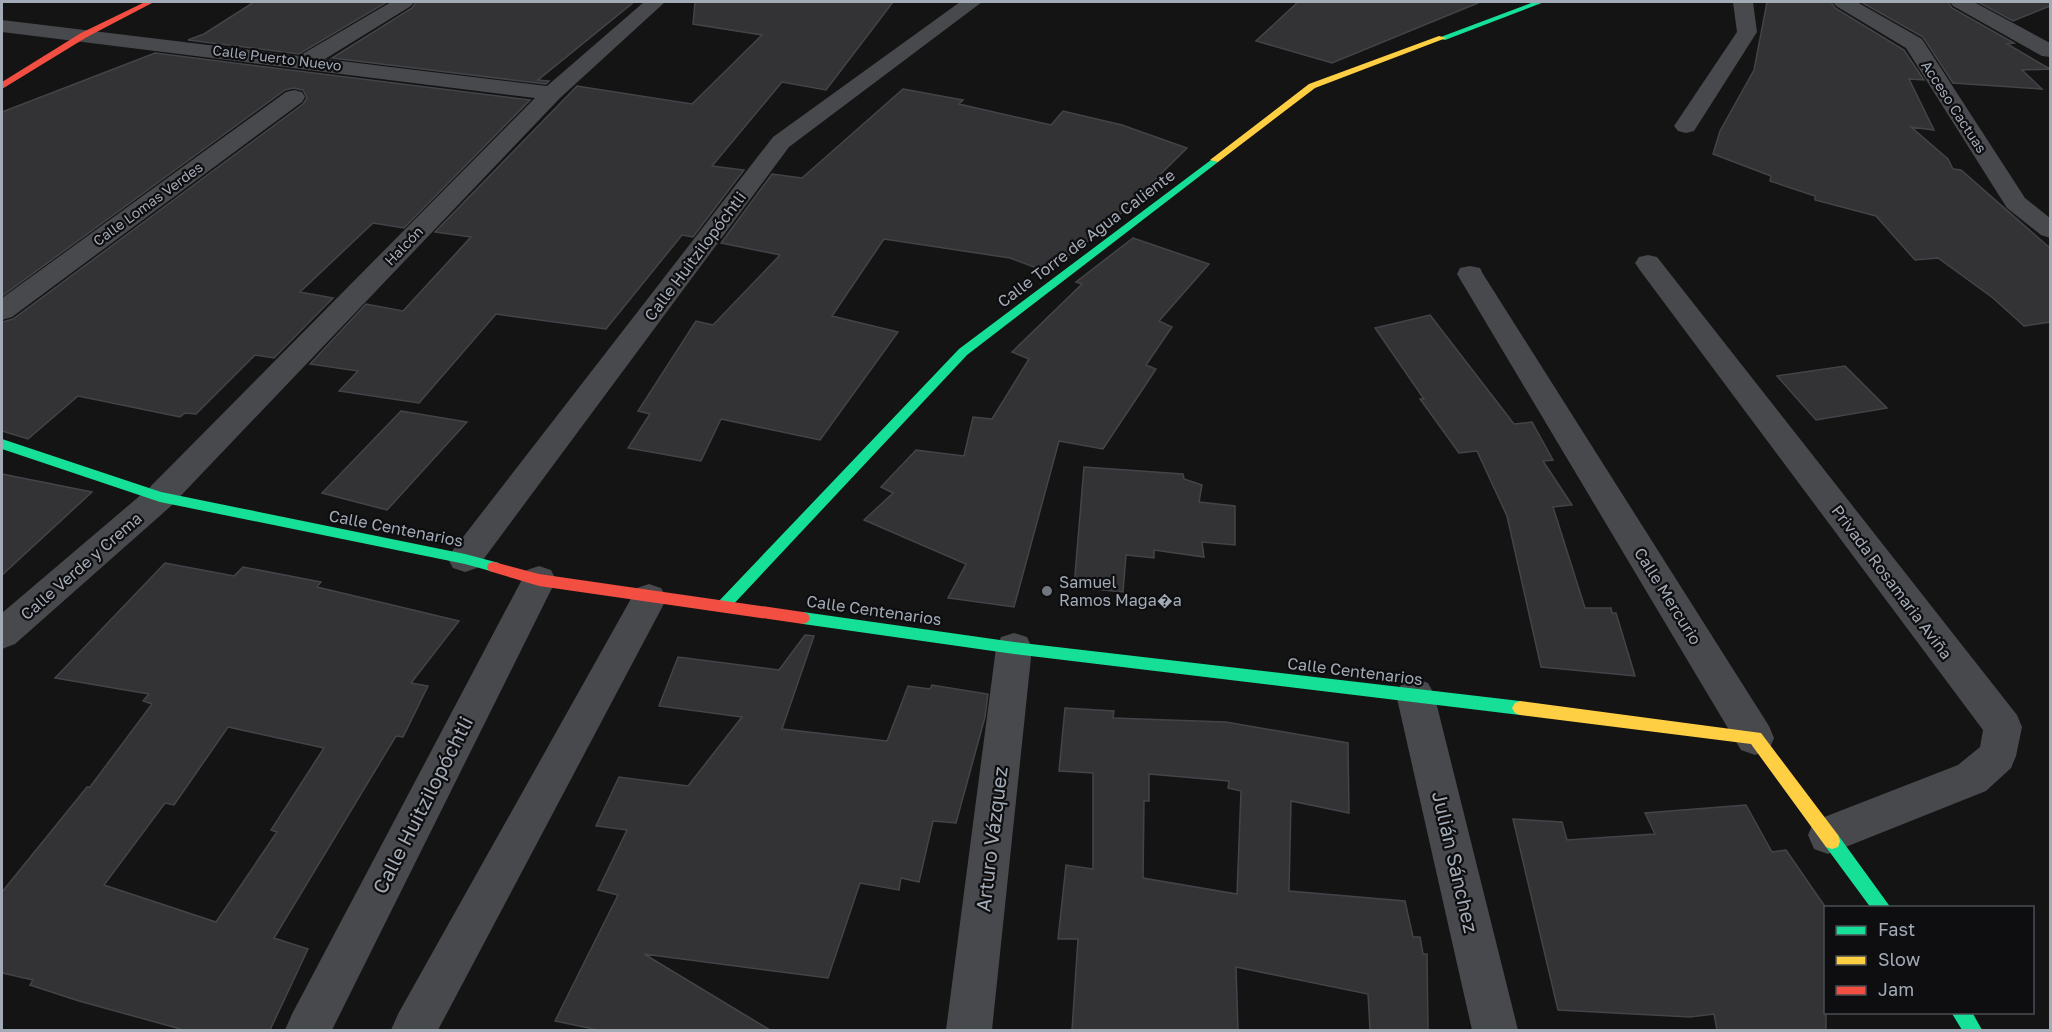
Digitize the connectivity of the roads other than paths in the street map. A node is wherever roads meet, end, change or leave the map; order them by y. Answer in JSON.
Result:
{"nodes":[{"id":1,"x":150,"y":2,"type":"edge"},
{"id":2,"x":404,"y":2,"type":"edge"},
{"id":3,"x":656,"y":2,"type":"edge"},
{"id":4,"x":972,"y":2,"type":"edge"},
{"id":5,"x":1540,"y":2,"type":"edge"},
{"id":6,"x":1743,"y":2,"type":"edge"},
{"id":7,"x":1843,"y":2,"type":"edge"},
{"id":8,"x":1960,"y":2,"type":"edge"},
{"id":9,"x":2,"y":26,"type":"edge"},
{"id":10,"x":84,"y":35,"type":"junction"},
{"id":11,"x":2050,"y":51,"type":"edge"},
{"id":12,"x":306,"y":62,"type":"junction"},
{"id":13,"x":2,"y":86,"type":"edge"},
{"id":14,"x":552,"y":93,"type":"junction"},
{"id":15,"x":294,"y":97,"type":"dead end"},
{"id":16,"x":1686,"y":126,"type":"dead end"},
{"id":17,"x":2050,"y":230,"type":"edge"},
{"id":18,"x":1648,"y":263,"type":"dead end"},
{"id":19,"x":1470,"y":274,"type":"dead end"},
{"id":20,"x":2,"y":311,"type":"edge"},
{"id":21,"x":2,"y":444,"type":"edge"},
{"id":22,"x":160,"y":497,"type":"junction"},
{"id":23,"x":465,"y":559,"type":"junction"},
{"id":24,"x":539,"y":580,"type":"junction"},
{"id":25,"x":649,"y":598,"type":"junction"},
{"id":26,"x":724,"y":605,"type":"junction"},
{"id":27,"x":3,"y":633,"type":"edge"},
{"id":28,"x":1014,"y":648,"type":"junction"},
{"id":29,"x":1415,"y":694,"type":"junction"},
{"id":30,"x":1755,"y":738,"type":"junction"},
{"id":31,"x":1828,"y":835,"type":"junction"},
{"id":32,"x":1881,"y":906,"type":"edge"},
{"id":33,"x":1961,"y":1014,"type":"edge"},
{"id":34,"x":308,"y":1030,"type":"edge"},
{"id":35,"x":414,"y":1030,"type":"edge"},
{"id":36,"x":969,"y":1030,"type":"edge"},
{"id":37,"x":1495,"y":1030,"type":"edge"},
{"id":38,"x":1973,"y":1030,"type":"edge"}],
"edges":[{"from":1,"to":10,"type":"street"},
{"from":2,"to":12,"type":"street"},
{"from":3,"to":14,"type":"street","name":"Halcón"},
{"from":4,"to":23,"type":"street","name":"Calle Huitzilopóchtli"},
{"from":5,"to":26,"type":"street","name":"Calle Torre de Agua Caliente"},
{"from":6,"to":16,"type":"street"},
{"from":7,"to":17,"type":"street","name":"Acceso Cactuas"},
{"from":8,"to":11,"type":"street"},
{"from":9,"to":10,"type":"street","name":"Calle Puerto Nuevo"},
{"from":10,"to":12,"type":"street","name":"Calle Puerto Nuevo"},
{"from":10,"to":13,"type":"street"},
{"from":12,"to":14,"type":"street","name":"Calle Puerto Nuevo"},
{"from":14,"to":22,"type":"street","name":"Halcón"},
{"from":15,"to":20,"type":"street","name":"Calle Lomas Verdes"},
{"from":18,"to":31,"type":"street","name":"Privada Rosamaria Aviña"},
{"from":19,"to":30,"type":"street","name":"Calle Mercurio"},
{"from":21,"to":22,"type":"street","name":"Calle Centenarios"},
{"from":22,"to":23,"type":"street","name":"Calle Centenarios"},
{"from":22,"to":27,"type":"street","name":"Calle Verde y Crema"},
{"from":23,"to":24,"type":"street","name":"Calle Centenarios"},
{"from":24,"to":25,"type":"street","name":"Calle Centenarios"},
{"from":24,"to":34,"type":"street","name":"Calle Huitzilopóchtli"},
{"from":25,"to":26,"type":"street","name":"Calle Centenarios"},
{"from":25,"to":35,"type":"street"},
{"from":26,"to":28,"type":"street","name":"Calle Centenarios"},
{"from":28,"to":29,"type":"street","name":"Calle Centenarios"},
{"from":28,"to":36,"type":"street","name":"Arturo Vázquez"},
{"from":29,"to":30,"type":"street","name":"Calle Centenarios"},
{"from":29,"to":37,"type":"street","name":"Julián Sánchez"},
{"from":30,"to":31,"type":"street","name":"Calle Mercurio"},
{"from":31,"to":32,"type":"street","name":"Calle Mercurio"},
{"from":33,"to":38,"type":"street"}]}
